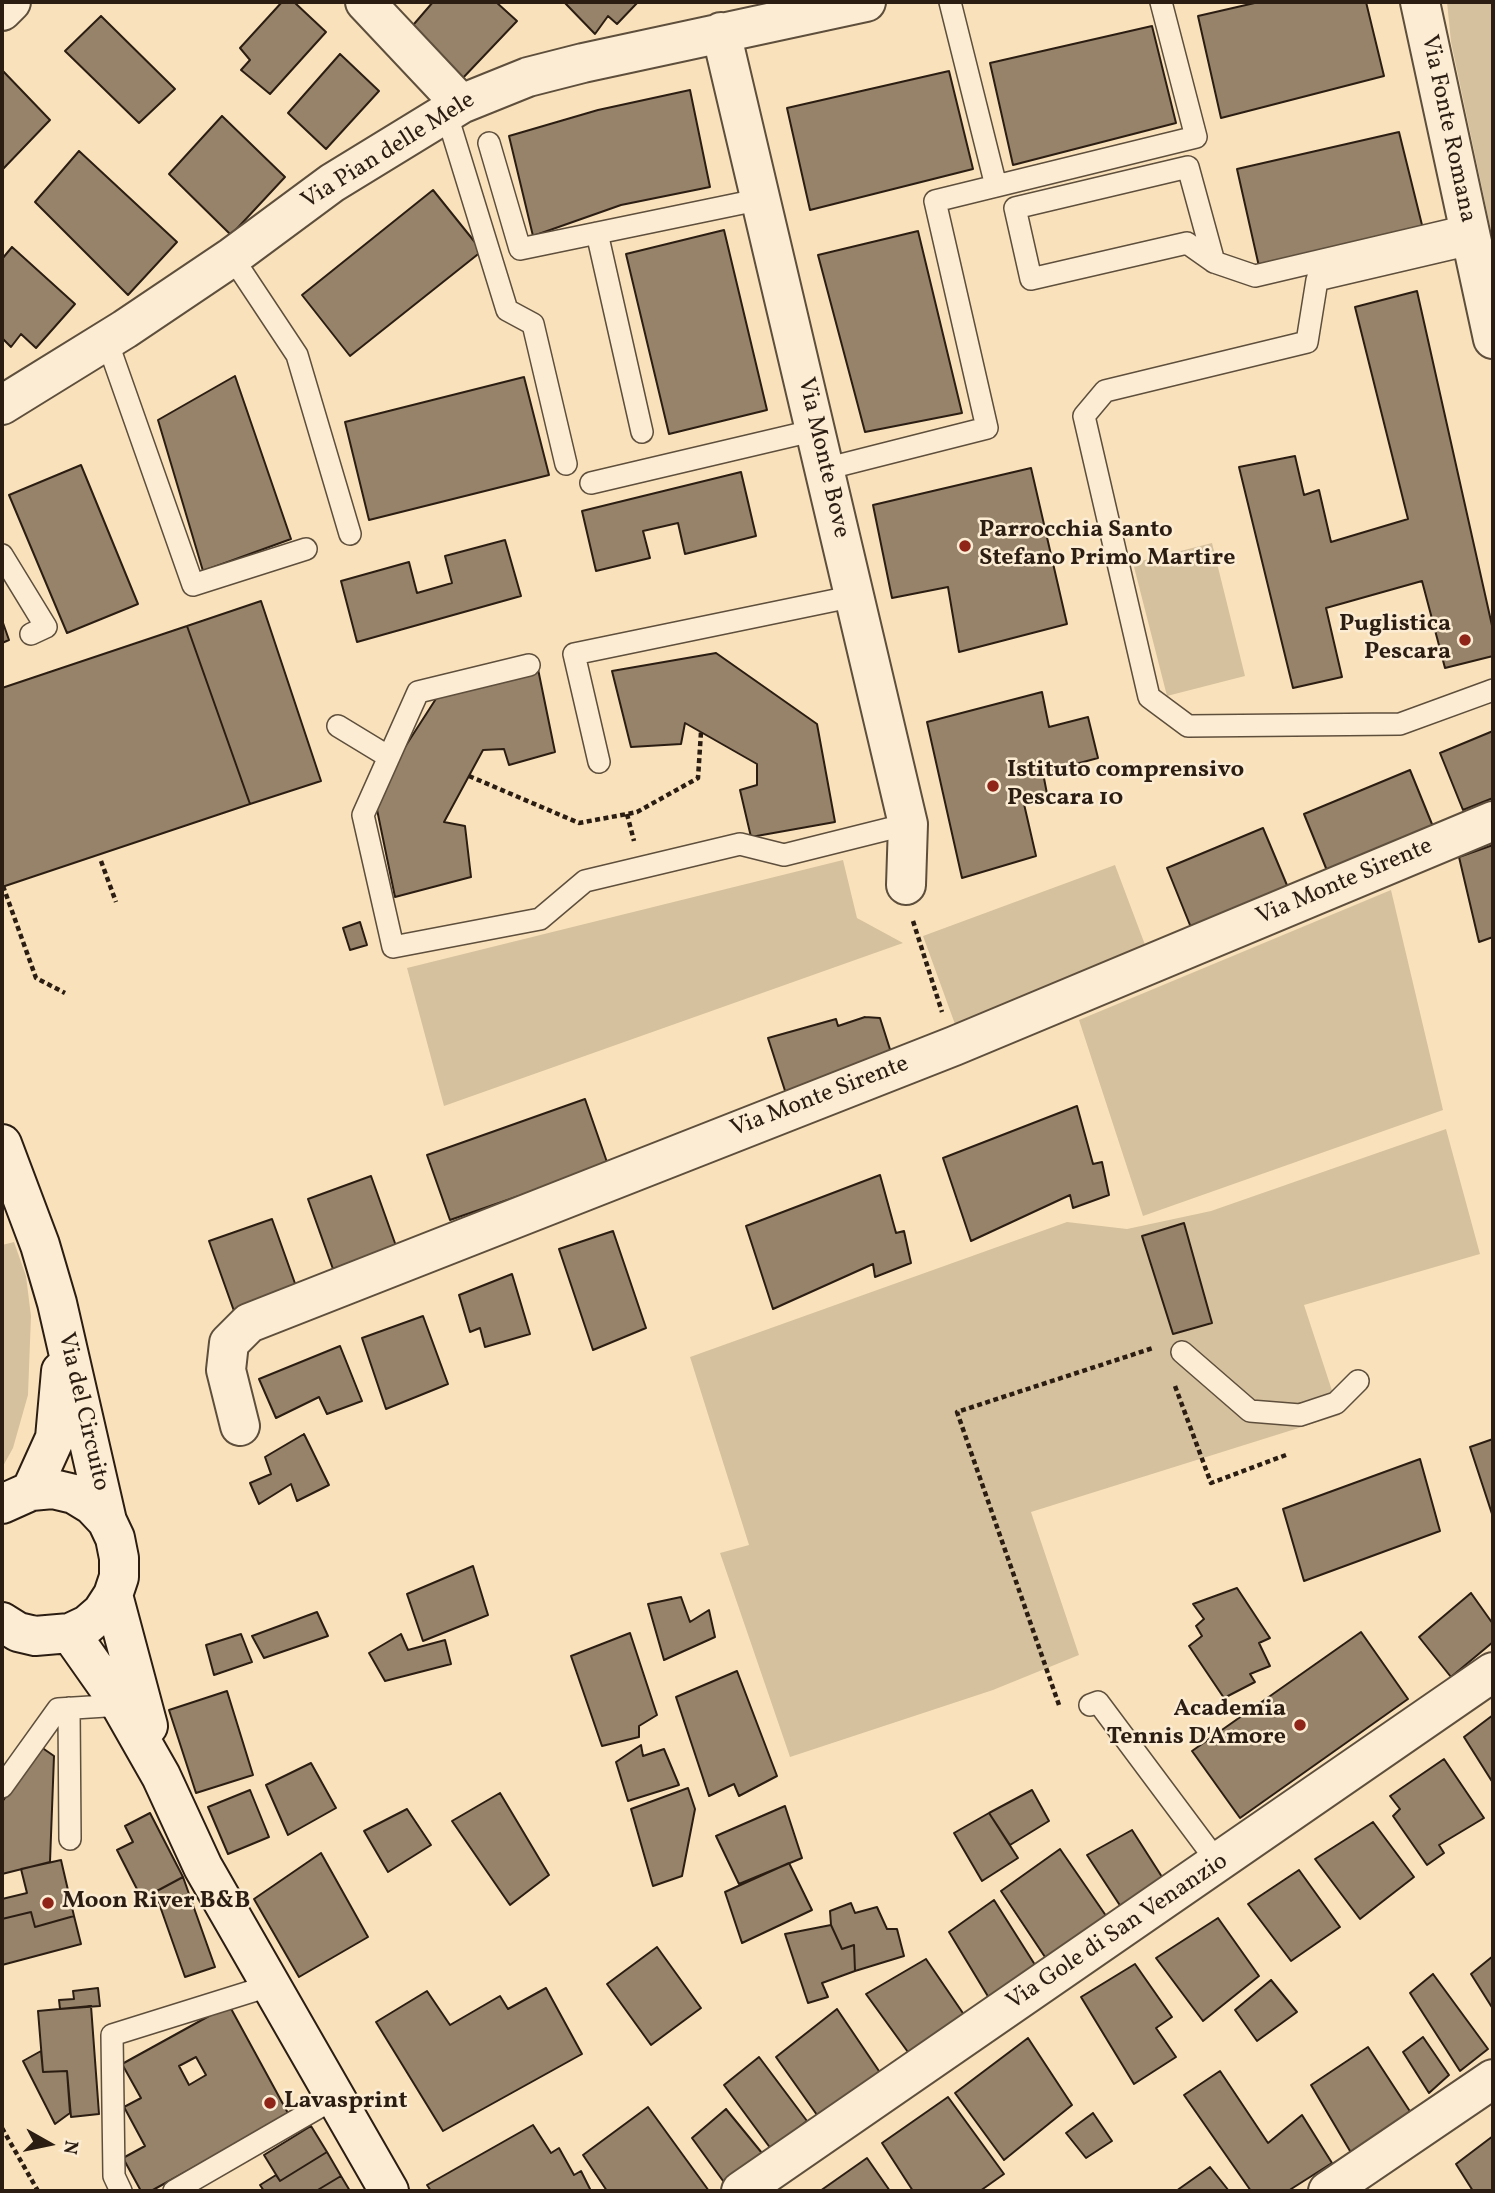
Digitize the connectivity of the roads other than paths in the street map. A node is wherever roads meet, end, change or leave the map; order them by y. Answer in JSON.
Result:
{"nodes":[{"id":1,"x":11,"y":2,"type":"edge"},
{"id":2,"x":365,"y":2,"type":"edge"},
{"id":3,"x":866,"y":2,"type":"edge"},
{"id":4,"x":950,"y":2,"type":"edge"},
{"id":5,"x":1161,"y":2,"type":"edge"},
{"id":6,"x":1420,"y":2,"type":"edge"},
{"id":7,"x":2,"y":11,"type":"edge"},
{"id":8,"x":728,"y":21,"type":"edge"},
{"id":9,"x":453,"y":108,"type":"junction"},
{"id":10,"x":489,"y":143,"type":"dead end"},
{"id":11,"x":996,"y":186,"type":"junction"},
{"id":12,"x":762,"y":199,"type":"junction"},
{"id":13,"x":597,"y":233,"type":"junction"},
{"id":14,"x":1469,"y":235,"type":"junction"},
{"id":15,"x":232,"y":257,"type":"junction"},
{"id":16,"x":1214,"y":262,"type":"junction"},
{"id":17,"x":1493,"y":339,"type":"edge"},
{"id":18,"x":107,"y":341,"type":"junction"},
{"id":19,"x":2,"y":405,"type":"edge"},
{"id":20,"x":816,"y":430,"type":"junction"},
{"id":21,"x":642,"y":432,"type":"dead end"},
{"id":22,"x":566,"y":464,"type":"dead end"},
{"id":23,"x":825,"y":469,"type":"junction"},
{"id":24,"x":591,"y":482,"type":"dead end"},
{"id":25,"x":350,"y":534,"type":"dead end"},
{"id":26,"x":306,"y":549,"type":"dead end"},
{"id":27,"x":2,"y":555,"type":"edge"},
{"id":28,"x":855,"y":596,"type":"junction"},
{"id":29,"x":31,"y":634,"type":"dead end"},
{"id":30,"x":529,"y":665,"type":"dead end"},
{"id":31,"x":1493,"y":690,"type":"edge"},
{"id":32,"x":338,"y":726,"type":"dead end"},
{"id":33,"x":389,"y":757,"type":"junction"},
{"id":34,"x":599,"y":762,"type":"dead end"},
{"id":35,"x":1493,"y":821,"type":"edge"},
{"id":36,"x":908,"y":824,"type":"junction"},
{"id":37,"x":906,"y":886,"type":"road end"},
{"id":38,"x":2,"y":1144,"type":"edge"},
{"id":39,"x":57,"y":1303,"type":"junction"},
{"id":40,"x":1182,"y":1352,"type":"dead end"},
{"id":41,"x":1358,"y":1381,"type":"dead end"},
{"id":42,"x":240,"y":1426,"type":"dead end"},
{"id":43,"x":16,"y":1498,"type":"edge"},
{"id":44,"x":107,"y":1521,"type":"junction"},
{"id":45,"x":113,"y":1595,"type":"junction"},
{"id":46,"x":2,"y":1622,"type":"edge"},
{"id":47,"x":70,"y":1633,"type":"junction"},
{"id":48,"x":1493,"y":1672,"type":"edge"},
{"id":49,"x":1090,"y":1705,"type":"dead end"},
{"id":50,"x":106,"y":1706,"type":"dead end"},
{"id":51,"x":69,"y":1708,"type":"junction"},
{"id":52,"x":161,"y":1776,"type":"junction"},
{"id":53,"x":2,"y":1787,"type":"edge"},
{"id":54,"x":70,"y":1839,"type":"dead end"},
{"id":55,"x":1219,"y":1864,"type":"junction"},
{"id":56,"x":272,"y":1985,"type":"junction"},
{"id":57,"x":1493,"y":2079,"type":"edge"},
{"id":58,"x":335,"y":2098,"type":"junction"},
{"id":59,"x":121,"y":2191,"type":"edge"},
{"id":60,"x":174,"y":2191,"type":"edge"},
{"id":61,"x":389,"y":2191,"type":"edge"},
{"id":62,"x":741,"y":2191,"type":"edge"},
{"id":63,"x":1328,"y":2191,"type":"edge"}],
"edges":[{"from":1,"to":7,"type":"street"},
{"from":2,"to":9,"type":"street"},
{"from":3,"to":8,"type":"street","name":"Via Pian delle Mele"},
{"from":4,"to":11,"type":"lane"},
{"from":5,"to":11,"type":"lane"},
{"from":6,"to":14,"type":"street","name":"Via Fonte Romana"},
{"from":8,"to":9,"type":"street","name":"Via Pian delle Mele"},
{"from":8,"to":12,"type":"street","name":"Via Monte Bove"},
{"from":9,"to":15,"type":"street","name":"Via Pian delle Mele"},
{"from":9,"to":22,"type":"lane"},
{"from":10,"to":13,"type":"lane"},
{"from":11,"to":23,"type":"lane"},
{"from":12,"to":13,"type":"lane"},
{"from":12,"to":20,"type":"street","name":"Via Monte Bove"},
{"from":13,"to":21,"type":"lane"},
{"from":14,"to":16,"type":"lane"},
{"from":14,"to":17,"type":"street","name":"Via Fonte Romana"},
{"from":14,"to":31,"type":"lane"},
{"from":15,"to":18,"type":"street","name":"Via Pian delle Mele"},
{"from":15,"to":25,"type":"lane"},
{"from":16,"to":16,"type":"lane"},
{"from":18,"to":19,"type":"street","name":"Via Pian delle Mele"},
{"from":18,"to":26,"type":"lane"},
{"from":20,"to":23,"type":"street","name":"Via Monte Bove"},
{"from":20,"to":24,"type":"lane"},
{"from":23,"to":28,"type":"street","name":"Via Monte Bove"},
{"from":27,"to":29,"type":"lane"},
{"from":28,"to":34,"type":"lane"},
{"from":28,"to":36,"type":"street","name":"Via Monte Bove"},
{"from":30,"to":33,"type":"lane"},
{"from":32,"to":33,"type":"lane"},
{"from":33,"to":36,"type":"lane"},
{"from":35,"to":42,"type":"street","name":"Via Monte Sirente"},
{"from":36,"to":37,"type":"street","name":"Via Monte Bove"},
{"from":38,"to":39,"type":"street","name":"Via del Circuito"},
{"from":39,"to":43,"type":"street","name":"Via del Circuito"},
{"from":39,"to":44,"type":"street","name":"Via del Circuito"},
{"from":40,"to":41,"type":"lane"},
{"from":43,"to":44,"type":"street"},
{"from":44,"to":45,"type":"street","name":"Via del Circuito"},
{"from":45,"to":47,"type":"street"},
{"from":45,"to":52,"type":"street"},
{"from":46,"to":47,"type":"street"},
{"from":47,"to":52,"type":"street"},
{"from":48,"to":55,"type":"street","name":"Via Gole di San Venanzio"},
{"from":49,"to":55,"type":"lane"},
{"from":50,"to":51,"type":"lane"},
{"from":51,"to":53,"type":"lane"},
{"from":51,"to":54,"type":"lane"},
{"from":52,"to":56,"type":"street"},
{"from":55,"to":62,"type":"street","name":"Via Gole di San Venanzio"},
{"from":56,"to":58,"type":"street"},
{"from":56,"to":59,"type":"lane"},
{"from":57,"to":63,"type":"street"},
{"from":58,"to":60,"type":"lane"},
{"from":58,"to":61,"type":"street"}]}
